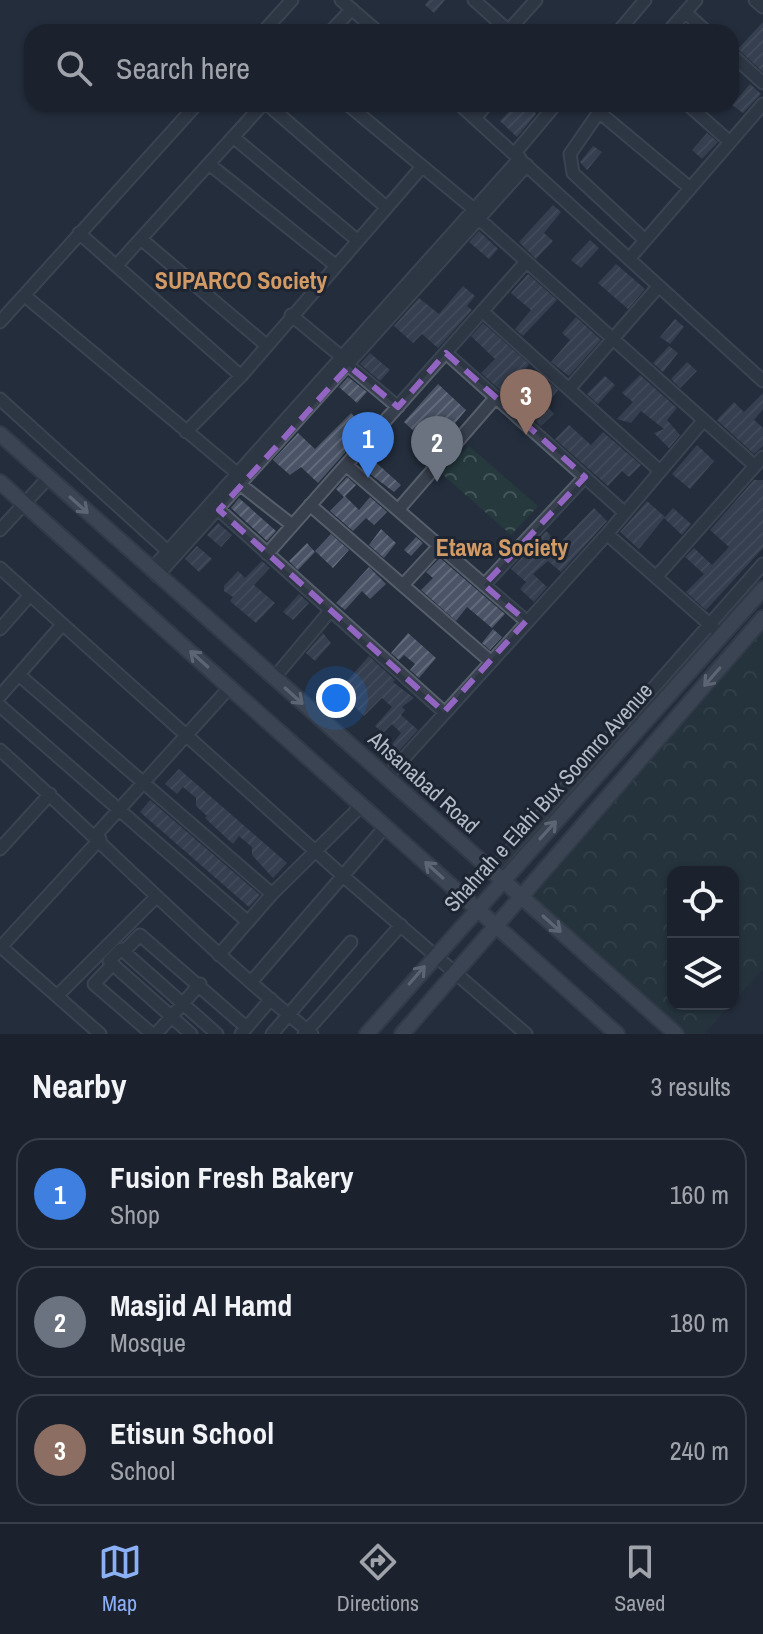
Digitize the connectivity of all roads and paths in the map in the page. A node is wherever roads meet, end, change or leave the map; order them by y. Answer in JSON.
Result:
{"nodes":[{"id":1,"x":292,"y":0,"type":"edge"},
{"id":2,"x":341,"y":0,"type":"edge"},
{"id":3,"x":474,"y":0,"type":"edge"},
{"id":4,"x":536,"y":0,"type":"edge"},
{"id":5,"x":645,"y":0,"type":"edge"},
{"id":6,"x":696,"y":0,"type":"edge"},
{"id":7,"x":755,"y":0,"type":"edge"},
{"id":8,"x":763,"y":7,"type":"edge"},
{"id":9,"x":352,"y":9,"type":"junction"},
{"id":10,"x":685,"y":12,"type":"junction"},
{"id":11,"x":270,"y":24,"type":"edge"},
{"id":12,"x":338,"y":24,"type":"edge"},
{"id":13,"x":369,"y":24,"type":"edge"},
{"id":14,"x":501,"y":24,"type":"edge"},
{"id":15,"x":515,"y":24,"type":"edge"},
{"id":16,"x":625,"y":24,"type":"edge"},
{"id":17,"x":675,"y":24,"type":"edge"},
{"id":18,"x":698,"y":24,"type":"edge"},
{"id":19,"x":739,"y":61,"type":"edge"},
{"id":20,"x":763,"y":83,"type":"edge"},
{"id":21,"x":763,"y":104,"type":"edge"},
{"id":22,"x":190,"y":112,"type":"edge"},
{"id":23,"x":257,"y":112,"type":"edge"},
{"id":24,"x":274,"y":112,"type":"edge"},
{"id":25,"x":356,"y":112,"type":"edge"},
{"id":26,"x":468,"y":112,"type":"edge"},
{"id":27,"x":480,"y":112,"type":"edge"},
{"id":28,"x":551,"y":112,"type":"edge"},
{"id":29,"x":600,"y":112,"type":"edge"},
{"id":30,"x":607,"y":112,"type":"edge"},
{"id":31,"x":696,"y":112,"type":"edge"},
{"id":32,"x":475,"y":118,"type":"junction"},
{"id":33,"x":233,"y":137,"type":"junction"},
{"id":34,"x":730,"y":142,"type":"junction"},
{"id":35,"x":521,"y":159,"type":"junction"},
{"id":36,"x":209,"y":164,"type":"junction"},
{"id":37,"x":421,"y":168,"type":"junction"},
{"id":38,"x":690,"y":188,"type":"junction"},
{"id":39,"x":386,"y":207,"type":"junction"},
{"id":40,"x":477,"y":214,"type":"junction"},
{"id":41,"x":79,"y":233,"type":"junction"},
{"id":42,"x":141,"y":239,"type":"junction"},
{"id":43,"x":357,"y":240,"type":"junction"},
{"id":44,"x":645,"y":240,"type":"junction"},
{"id":45,"x":629,"y":259,"type":"junction"},
{"id":46,"x":525,"y":263,"type":"junction"},
{"id":47,"x":117,"y":265,"type":"junction"},
{"id":48,"x":335,"y":265,"type":"junction"},
{"id":49,"x":658,"y":287,"type":"junction"},
{"id":50,"x":25,"y":296,"type":"junction"},
{"id":51,"x":482,"y":311,"type":"junction"},
{"id":52,"x":291,"y":315,"type":"junction"},
{"id":53,"x":0,"y":322,"type":"edge"},
{"id":54,"x":610,"y":339,"type":"junction"},
{"id":55,"x":266,"y":345,"type":"junction"},
{"id":56,"x":446,"y":353,"type":"junction"},
{"id":57,"x":346,"y":362,"type":"junction"},
{"id":58,"x":241,"y":376,"type":"junction"},
{"id":59,"x":763,"y":381,"type":"edge"},
{"id":60,"x":569,"y":389,"type":"junction"},
{"id":61,"x":496,"y":397,"type":"junction"},
{"id":62,"x":0,"y":399,"type":"edge"},
{"id":63,"x":398,"y":407,"type":"junction"},
{"id":64,"x":703,"y":421,"type":"junction"},
{"id":65,"x":186,"y":432,"type":"junction"},
{"id":66,"x":0,"y":434,"type":"edge"},
{"id":67,"x":759,"y":461,"type":"edge"},
{"id":68,"x":346,"y":465,"type":"junction"},
{"id":69,"x":660,"y":471,"type":"junction"},
{"id":70,"x":585,"y":477,"type":"junction"},
{"id":71,"x":48,"y":478,"type":"junction"},
{"id":72,"x":240,"y":480,"type":"junction"},
{"id":73,"x":0,"y":482,"type":"edge"},
{"id":74,"x":25,"y":503,"type":"junction"},
{"id":75,"x":310,"y":505,"type":"junction"},
{"id":76,"x":219,"y":510,"type":"junction"},
{"id":77,"x":398,"y":510,"type":"junction"},
{"id":78,"x":625,"y":513,"type":"junction"},
{"id":79,"x":292,"y":525,"type":"junction"},
{"id":80,"x":0,"y":530,"type":"edge"},
{"id":81,"x":607,"y":534,"type":"junction"},
{"id":82,"x":439,"y":546,"type":"junction"},
{"id":83,"x":172,"y":554,"type":"junction"},
{"id":84,"x":267,"y":554,"type":"junction"},
{"id":85,"x":763,"y":564,"type":"edge"},
{"id":86,"x":0,"y":568,"type":"edge"},
{"id":87,"x":154,"y":573,"type":"junction"},
{"id":88,"x":656,"y":577,"type":"junction"},
{"id":89,"x":403,"y":585,"type":"junction"},
{"id":90,"x":484,"y":585,"type":"junction"},
{"id":91,"x":763,"y":589,"type":"edge"},
{"id":92,"x":30,"y":595,"type":"junction"},
{"id":93,"x":330,"y":611,"type":"junction"},
{"id":94,"x":763,"y":618,"type":"edge"},
{"id":95,"x":526,"y":621,"type":"junction"},
{"id":96,"x":62,"y":625,"type":"junction"},
{"id":97,"x":710,"y":625,"type":"junction"},
{"id":98,"x":0,"y":629,"type":"edge"},
{"id":99,"x":724,"y":636,"type":"junction"},
{"id":100,"x":489,"y":660,"type":"junction"},
{"id":101,"x":19,"y":675,"type":"junction"},
{"id":102,"x":274,"y":678,"type":"junction"},
{"id":103,"x":230,"y":687,"type":"junction"},
{"id":104,"x":0,"y":696,"type":"edge"},
{"id":105,"x":0,"y":706,"type":"edge"},
{"id":106,"x":444,"y":712,"type":"junction"},
{"id":107,"x":185,"y":733,"type":"junction"},
{"id":108,"x":1,"y":754,"type":"edge"},
{"id":109,"x":386,"y":778,"type":"junction"},
{"id":110,"x":142,"y":781,"type":"junction"},
{"id":111,"x":50,"y":794,"type":"junction"},
{"id":112,"x":362,"y":805,"type":"junction"},
{"id":113,"x":118,"y":808,"type":"junction"},
{"id":114,"x":385,"y":827,"type":"junction"},
{"id":115,"x":98,"y":837,"type":"junction"},
{"id":116,"x":0,"y":849,"type":"edge"},
{"id":117,"x":317,"y":852,"type":"junction"},
{"id":118,"x":343,"y":876,"type":"junction"},
{"id":119,"x":497,"y":876,"type":"junction"},
{"id":120,"x":272,"y":894,"type":"junction"},
{"id":121,"x":522,"y":897,"type":"junction"},
{"id":122,"x":155,"y":898,"type":"junction"},
{"id":123,"x":477,"y":909,"type":"junction"},
{"id":124,"x":248,"y":922,"type":"junction"},
{"id":125,"x":401,"y":925,"type":"junction"},
{"id":126,"x":497,"y":926,"type":"junction"},
{"id":127,"x":351,"y":942,"type":"dead end"},
{"id":128,"x":0,"y":947,"type":"edge"},
{"id":129,"x":125,"y":950,"type":"junction"},
{"id":130,"x":435,"y":954,"type":"junction"},
{"id":131,"x":219,"y":955,"type":"junction"},
{"id":132,"x":112,"y":965,"type":"junction"},
{"id":133,"x":457,"y":971,"type":"junction"},
{"id":134,"x":252,"y":981,"type":"junction"},
{"id":135,"x":200,"y":984,"type":"junction"},
{"id":136,"x":57,"y":996,"type":"junction"},
{"id":137,"x":271,"y":999,"type":"junction"},
{"id":138,"x":182,"y":1003,"type":"junction"},
{"id":139,"x":289,"y":1014,"type":"junction"},
{"id":140,"x":171,"y":1016,"type":"junction"},
{"id":141,"x":243,"y":1031,"type":"edge"},
{"id":142,"x":308,"y":1033,"type":"edge"},
{"id":143,"x":100,"y":1034,"type":"edge"},
{"id":144,"x":154,"y":1034,"type":"edge"},
{"id":145,"x":191,"y":1034,"type":"edge"},
{"id":146,"x":217,"y":1034,"type":"edge"},
{"id":147,"x":272,"y":1034,"type":"edge"},
{"id":148,"x":367,"y":1034,"type":"edge"},
{"id":149,"x":402,"y":1034,"type":"edge"},
{"id":150,"x":526,"y":1034,"type":"edge"},
{"id":151,"x":617,"y":1034,"type":"edge"},
{"id":152,"x":676,"y":1034,"type":"edge"}],
"edges":[{"from":1,"to":11,"type":"street"},
{"from":2,"to":9,"type":"street"},
{"from":3,"to":14,"type":"street"},
{"from":4,"to":15,"type":"street"},
{"from":5,"to":16,"type":"street"},
{"from":6,"to":10,"type":"street"},
{"from":7,"to":8,"type":"street"},
{"from":9,"to":12,"type":"street"},
{"from":9,"to":13,"type":"street"},
{"from":10,"to":17,"type":"street"},
{"from":10,"to":18,"type":"street"},
{"from":19,"to":20,"type":"street"},
{"from":21,"to":34,"type":"street"},
{"from":22,"to":41,"type":"street"},
{"from":23,"to":33,"type":"street"},
{"from":24,"to":39,"type":"street"},
{"from":25,"to":37,"type":"street"},
{"from":26,"to":32,"type":"street"},
{"from":27,"to":32,"type":"street"},
{"from":28,"to":35,"type":"street"},
{"from":29,"to":44,"type":"street"},
{"from":30,"to":38,"type":"street"},
{"from":31,"to":34,"type":"street"},
{"from":32,"to":35,"type":"street"},
{"from":33,"to":36,"type":"street"},
{"from":33,"to":43,"type":"street"},
{"from":34,"to":38,"type":"street"},
{"from":35,"to":40,"type":"street"},
{"from":35,"to":45,"type":"street"},
{"from":36,"to":42,"type":"street"},
{"from":36,"to":48,"type":"street"},
{"from":37,"to":39,"type":"street"},
{"from":37,"to":40,"type":"street"},
{"from":38,"to":44,"type":"street"},
{"from":39,"to":43,"type":"street"},
{"from":40,"to":46,"type":"street"},
{"from":40,"to":57,"type":"street"},
{"from":41,"to":47,"type":"street"},
{"from":41,"to":50,"type":"street"},
{"from":42,"to":47,"type":"street"},
{"from":42,"to":55,"type":"street"},
{"from":43,"to":48,"type":"street"},
{"from":44,"to":45,"type":"street"},
{"from":45,"to":49,"type":"street"},
{"from":46,"to":51,"type":"street"},
{"from":46,"to":54,"type":"street"},
{"from":47,"to":58,"type":"street"},
{"from":48,"to":52,"type":"street"},
{"from":49,"to":54,"type":"street"},
{"from":49,"to":59,"type":"street"},
{"from":50,"to":53,"type":"street"},
{"from":50,"to":65,"type":"street"},
{"from":51,"to":56,"type":"street"},
{"from":51,"to":60,"type":"street"},
{"from":52,"to":55,"type":"street"},
{"from":52,"to":57,"type":"street"},
{"from":54,"to":60,"type":"street"},
{"from":54,"to":64,"type":"street"},
{"from":55,"to":58,"type":"street"},
{"from":56,"to":61,"type":"street"},
{"from":56,"to":63,"type":"street"},
{"from":57,"to":63,"type":"street"},
{"from":57,"to":72,"type":"street"},
{"from":58,"to":65,"type":"street"},
{"from":60,"to":69,"type":"street"},
{"from":61,"to":70,"type":"street"},
{"from":61,"to":77,"type":"street"},
{"from":62,"to":83,"type":"street"},
{"from":63,"to":68,"type":"street"},
{"from":64,"to":67,"type":"street"},
{"from":64,"to":69,"type":"street"},
{"from":65,"to":72,"type":"street"},
{"from":66,"to":71,"type":"main road","name":"Ahsanabad Road"},
{"from":67,"to":88,"type":"street"},
{"from":68,"to":75,"type":"street"},
{"from":68,"to":77,"type":"street"},
{"from":69,"to":78,"type":"street"},
{"from":70,"to":78,"type":"street"},
{"from":70,"to":90,"type":"street"},
{"from":71,"to":74,"type":"street"},
{"from":71,"to":87,"type":"main road","name":"Ahsanabad Road","one_way":true},
{"from":72,"to":76,"type":"street"},
{"from":72,"to":79,"type":"street"},
{"from":72,"to":83,"type":"street"},
{"from":73,"to":74,"type":"main road"},
{"from":74,"to":80,"type":"street"},
{"from":103,"to":74,"type":"main road","one_way":true},
{"from":75,"to":79,"type":"street"},
{"from":75,"to":89,"type":"street"},
{"from":76,"to":83,"type":"street"},
{"from":76,"to":84,"type":"street"},
{"from":77,"to":82,"type":"street"},
{"from":78,"to":81,"type":"street"},
{"from":79,"to":84,"type":"street"},
{"from":81,"to":88,"type":"street"},
{"from":81,"to":95,"type":"street"},
{"from":82,"to":89,"type":"street"},
{"from":82,"to":90,"type":"street"},
{"from":83,"to":87,"type":"street"},
{"from":84,"to":93,"type":"street"},
{"from":85,"to":97,"type":"street"},
{"from":86,"to":92,"type":"street"},
{"from":87,"to":102,"type":"main road","name":"Ahsanabad Road"},
{"from":88,"to":97,"type":"street"},
{"from":89,"to":100,"type":"street"},
{"from":90,"to":95,"type":"street"},
{"from":91,"to":99,"type":"main road","name":"Shahrah e Elahi Bux Soomro Avenue"},
{"from":92,"to":96,"type":"street"},
{"from":92,"to":98,"type":"street"},
{"from":93,"to":102,"type":"street"},
{"from":93,"to":106,"type":"street"},
{"from":94,"to":121,"type":"main road","name":"Shahrah e Elahi Bux Soomro Avenue","one_way":true},
{"from":95,"to":100,"type":"street"},
{"from":96,"to":101,"type":"street"},
{"from":96,"to":107,"type":"street"},
{"from":97,"to":99,"type":"street"},
{"from":97,"to":119,"type":"street"},
{"from":119,"to":99,"type":"main road","name":"Shahrah e Elahi Bux Soomro Avenue","one_way":true},
{"from":100,"to":106,"type":"street"},
{"from":101,"to":104,"type":"street"},
{"from":101,"to":110,"type":"street"},
{"from":102,"to":109,"type":"main road","name":"Ahsanabad Road","one_way":true},
{"from":103,"to":107,"type":"street"},
{"from":103,"to":112,"type":"main road"},
{"from":105,"to":113,"type":"street"},
{"from":106,"to":109,"type":"street"},
{"from":107,"to":110,"type":"street"},
{"from":107,"to":117,"type":"street"},
{"from":108,"to":111,"type":"street"},
{"from":109,"to":119,"type":"main road","name":"Ahsanabad Road"},
{"from":110,"to":113,"type":"street"},
{"from":110,"to":120,"type":"street"},
{"from":111,"to":115,"type":"street"},
{"from":111,"to":116,"type":"street"},
{"from":112,"to":114,"type":"main road"},
{"from":112,"to":117,"type":"street"},
{"from":113,"to":115,"type":"street"},
{"from":113,"to":124,"type":"street"},
{"from":114,"to":118,"type":"street"},
{"from":123,"to":114,"type":"main road","one_way":true},
{"from":115,"to":122,"type":"street"},
{"from":115,"to":128,"type":"street"},
{"from":117,"to":118,"type":"street"},
{"from":117,"to":120,"type":"street"},
{"from":118,"to":125,"type":"street"},
{"from":118,"to":134,"type":"street"},
{"from":119,"to":121,"type":"main road","name":"Ahsanabad Road"},
{"from":119,"to":123,"type":"main road","name":"Shahrah e Elahi Bux Soomro Avenue"},
{"from":120,"to":124,"type":"street"},
{"from":121,"to":126,"type":"main road","name":"Shahrah e Elahi Bux Soomro Avenue"},
{"from":121,"to":152,"type":"main road","name":"Ahsanabad Road","one_way":true},
{"from":122,"to":131,"type":"street"},
{"from":122,"to":136,"type":"street"},
{"from":123,"to":126,"type":"main road"},
{"from":123,"to":130,"type":"main road","name":"Shahrah e Elahi Bux Soomro Avenue"},
{"from":124,"to":131,"type":"street"},
{"from":125,"to":130,"type":"street"},
{"from":125,"to":142,"type":"street"},
{"from":126,"to":133,"type":"main road","name":"Shahrah e Elahi Bux Soomro Avenue"},
{"from":126,"to":151,"type":"main road"},
{"from":127,"to":139,"type":"street"},
{"from":128,"to":136,"type":"street"},
{"from":129,"to":132,"type":"street"},
{"from":129,"to":135,"type":"street"},
{"from":129,"to":138,"type":"street"},
{"from":130,"to":133,"type":"street"},
{"from":148,"to":130,"type":"main road","name":"Shahrah e Elahi Bux Soomro Avenue","one_way":true},
{"from":131,"to":134,"type":"street"},
{"from":132,"to":140,"type":"street"},
{"from":132,"to":144,"type":"street"},
{"from":133,"to":149,"type":"main road","name":"Shahrah e Elahi Bux Soomro Avenue"},
{"from":133,"to":150,"type":"street"},
{"from":134,"to":137,"type":"street"},
{"from":135,"to":138,"type":"street"},
{"from":135,"to":141,"type":"street"},
{"from":136,"to":143,"type":"street"},
{"from":137,"to":139,"type":"street"},
{"from":137,"to":141,"type":"street"},
{"from":138,"to":140,"type":"street"},
{"from":138,"to":146,"type":"street"},
{"from":139,"to":142,"type":"street"},
{"from":139,"to":147,"type":"street"},
{"from":140,"to":144,"type":"street"},
{"from":140,"to":145,"type":"street"}]}
